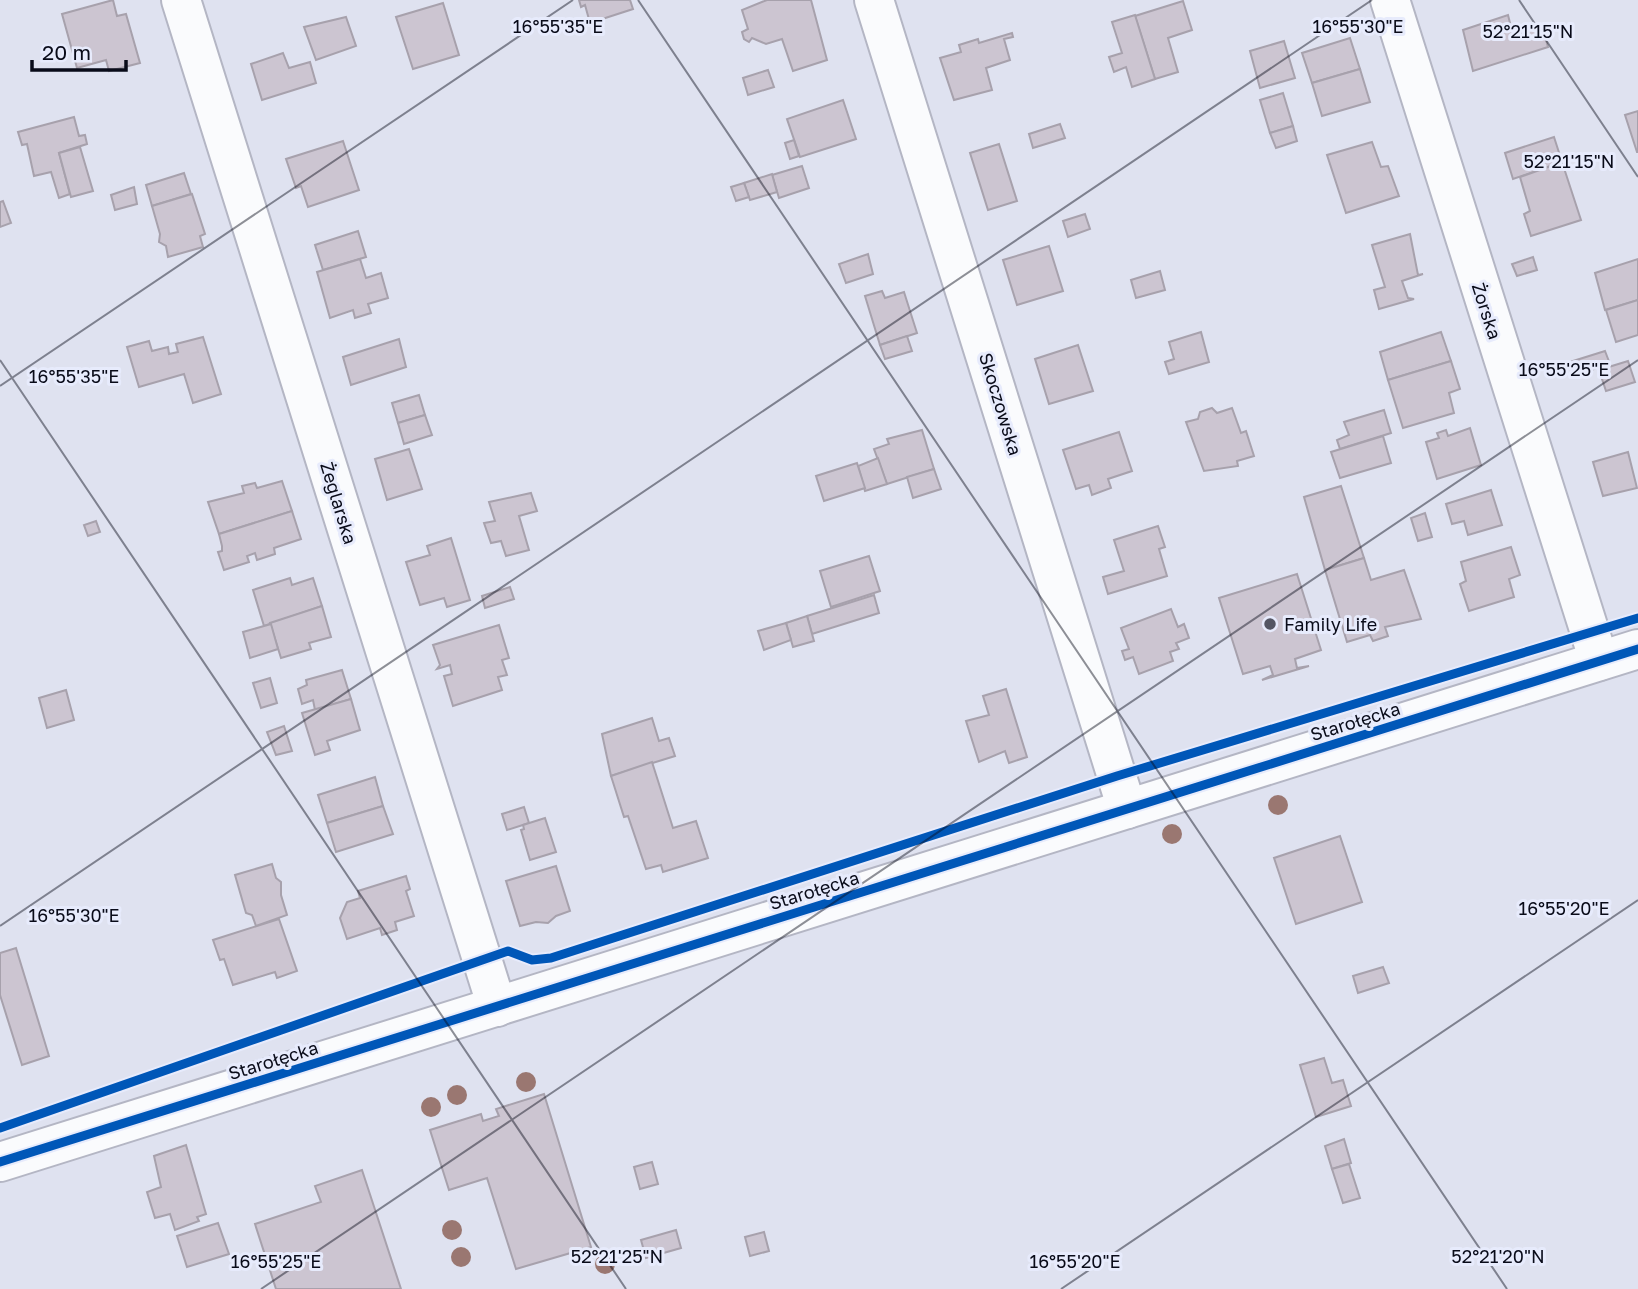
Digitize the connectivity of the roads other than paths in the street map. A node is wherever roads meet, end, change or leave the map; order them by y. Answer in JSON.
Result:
{"nodes":[{"id":1,"x":181,"y":0,"type":"edge"},
{"id":2,"x":874,"y":0,"type":"edge"},
{"id":3,"x":1390,"y":0,"type":"edge"},
{"id":4,"x":1638,"y":649,"type":"edge"},
{"id":5,"x":1599,"y":661,"type":"junction"},
{"id":6,"x":1127,"y":809,"type":"junction"},
{"id":7,"x":497,"y":1007,"type":"junction"},
{"id":8,"x":0,"y":1162,"type":"edge"}],
"edges":[{"from":1,"to":7,"type":"street","name":"Żeglarska"},
{"from":2,"to":6,"type":"street","name":"Skoczowska"},
{"from":3,"to":5,"type":"street","name":"Żorska"},
{"from":4,"to":5,"type":"street","name":"Starołęcka"},
{"from":5,"to":6,"type":"street","name":"Starołęcka"},
{"from":6,"to":7,"type":"street","name":"Starołęcka"},
{"from":7,"to":8,"type":"street","name":"Starołęcka"}]}
